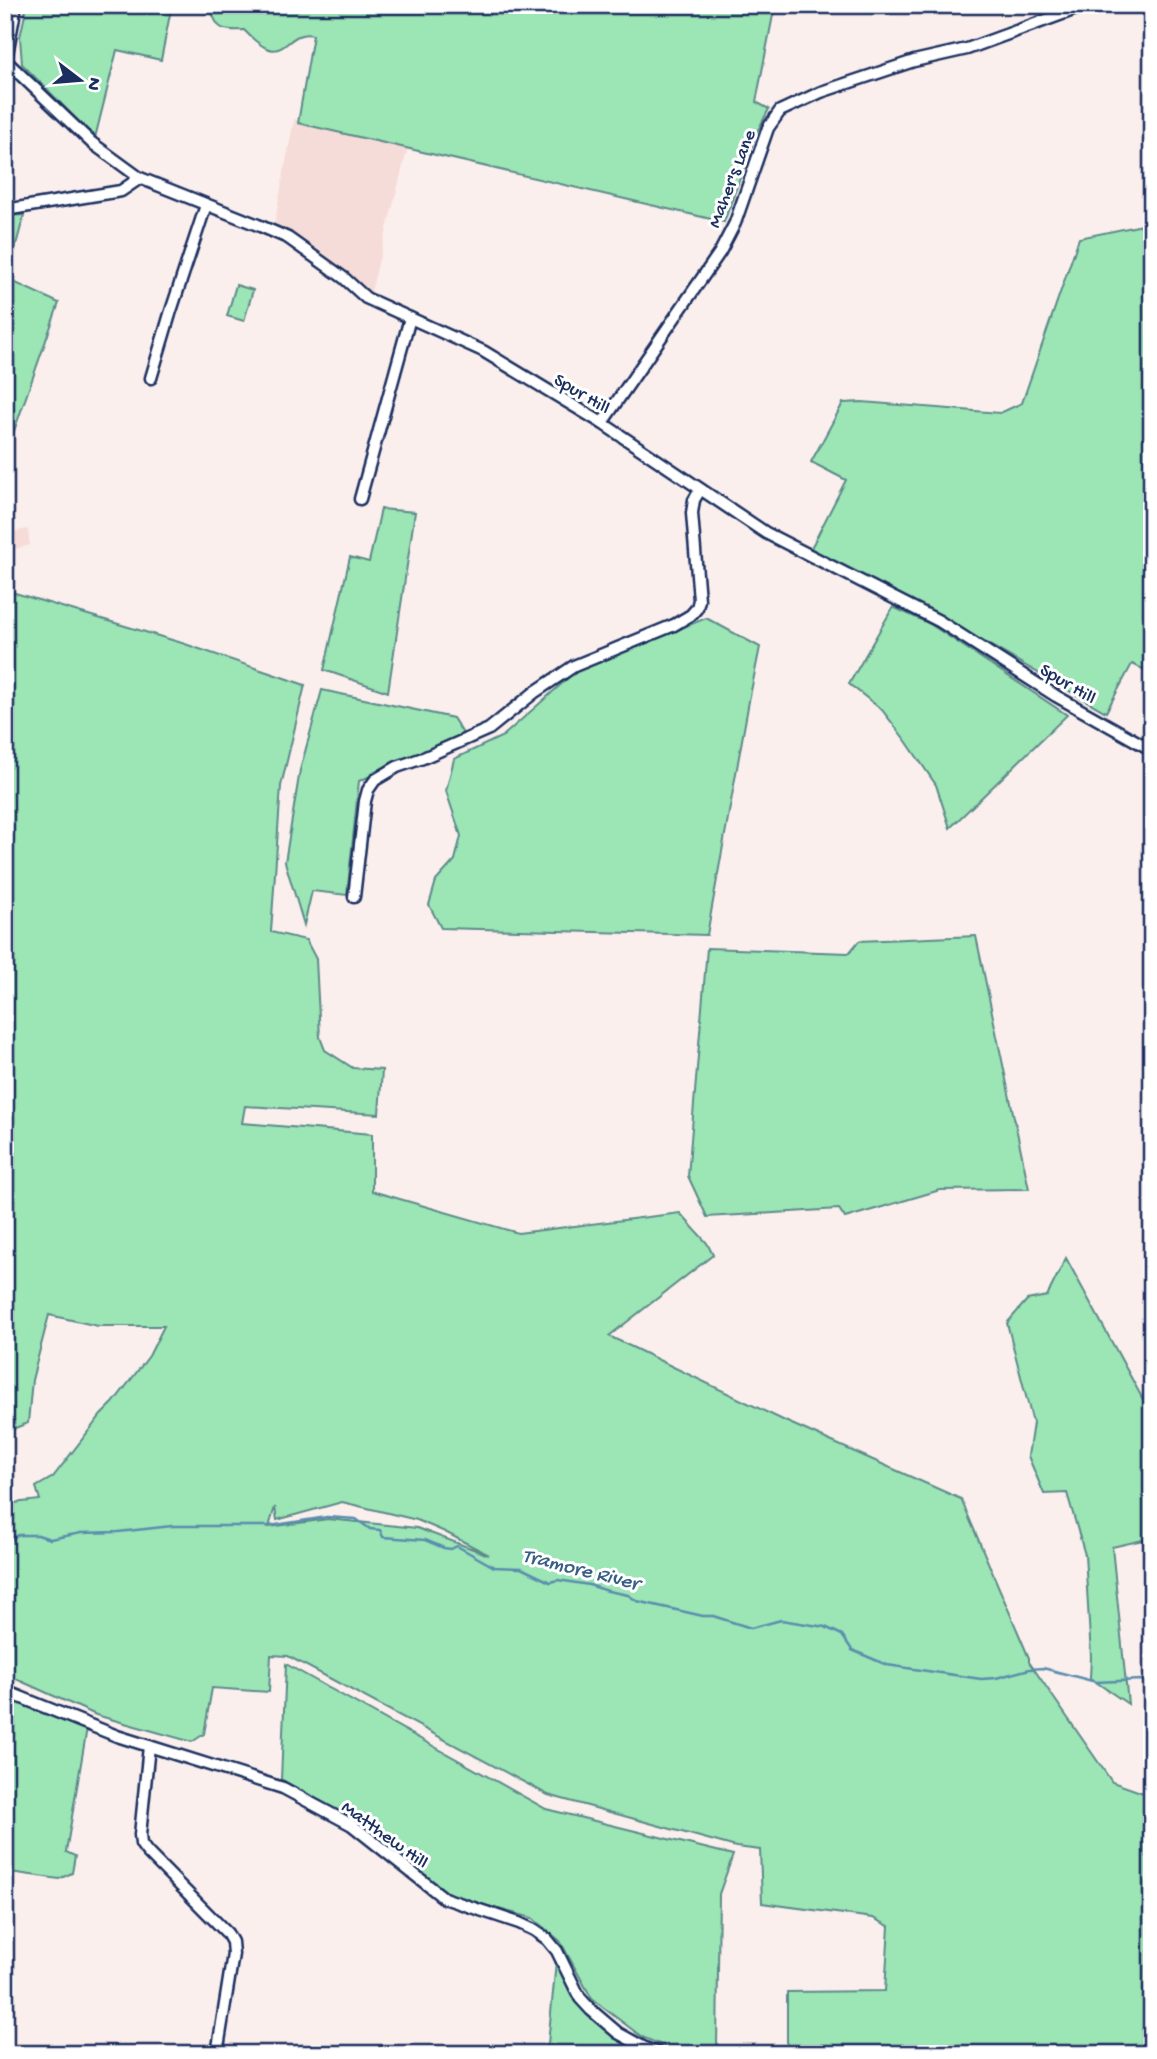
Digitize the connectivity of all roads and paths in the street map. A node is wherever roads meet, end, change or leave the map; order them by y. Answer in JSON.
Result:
{"nodes":[{"id":1,"x":16,"y":5,"type":"edge"},
{"id":2,"x":1087,"y":5,"type":"edge"},
{"id":3,"x":5,"y":60,"type":"edge"},
{"id":4,"x":140,"y":178,"type":"junction"},
{"id":5,"x":206,"y":205,"type":"junction"},
{"id":6,"x":5,"y":210,"type":"edge"},
{"id":7,"x":410,"y":318,"type":"junction"},
{"id":8,"x":152,"y":378,"type":"dead end"},
{"id":9,"x":602,"y":423,"type":"junction"},
{"id":10,"x":700,"y":490,"type":"junction"},
{"id":11,"x":360,"y":499,"type":"dead end"},
{"id":12,"x":1152,"y":750,"type":"edge"},
{"id":13,"x":354,"y":897,"type":"dead end"},
{"id":14,"x":5,"y":1690,"type":"edge"},
{"id":15,"x":149,"y":1746,"type":"junction"},
{"id":16,"x":217,"y":2054,"type":"edge"},
{"id":17,"x":660,"y":2054,"type":"edge"}],
"edges":[{"from":1,"to":3,"type":"street"},
{"from":2,"to":9,"type":"street","name":"Maher's Lane"},
{"from":3,"to":4,"type":"street","name":"Spur Hill"},
{"from":4,"to":5,"type":"street","name":"Spur Hill"},
{"from":4,"to":6,"type":"street"},
{"from":5,"to":7,"type":"street","name":"Spur Hill"},
{"from":5,"to":8,"type":"street"},
{"from":7,"to":9,"type":"street","name":"Spur Hill"},
{"from":7,"to":11,"type":"street"},
{"from":9,"to":10,"type":"street","name":"Spur Hill"},
{"from":10,"to":12,"type":"street","name":"Spur Hill"},
{"from":10,"to":13,"type":"street"},
{"from":14,"to":15,"type":"street","name":"Matthew Hill"},
{"from":15,"to":16,"type":"street"},
{"from":15,"to":17,"type":"street","name":"Matthew Hill"}]}
